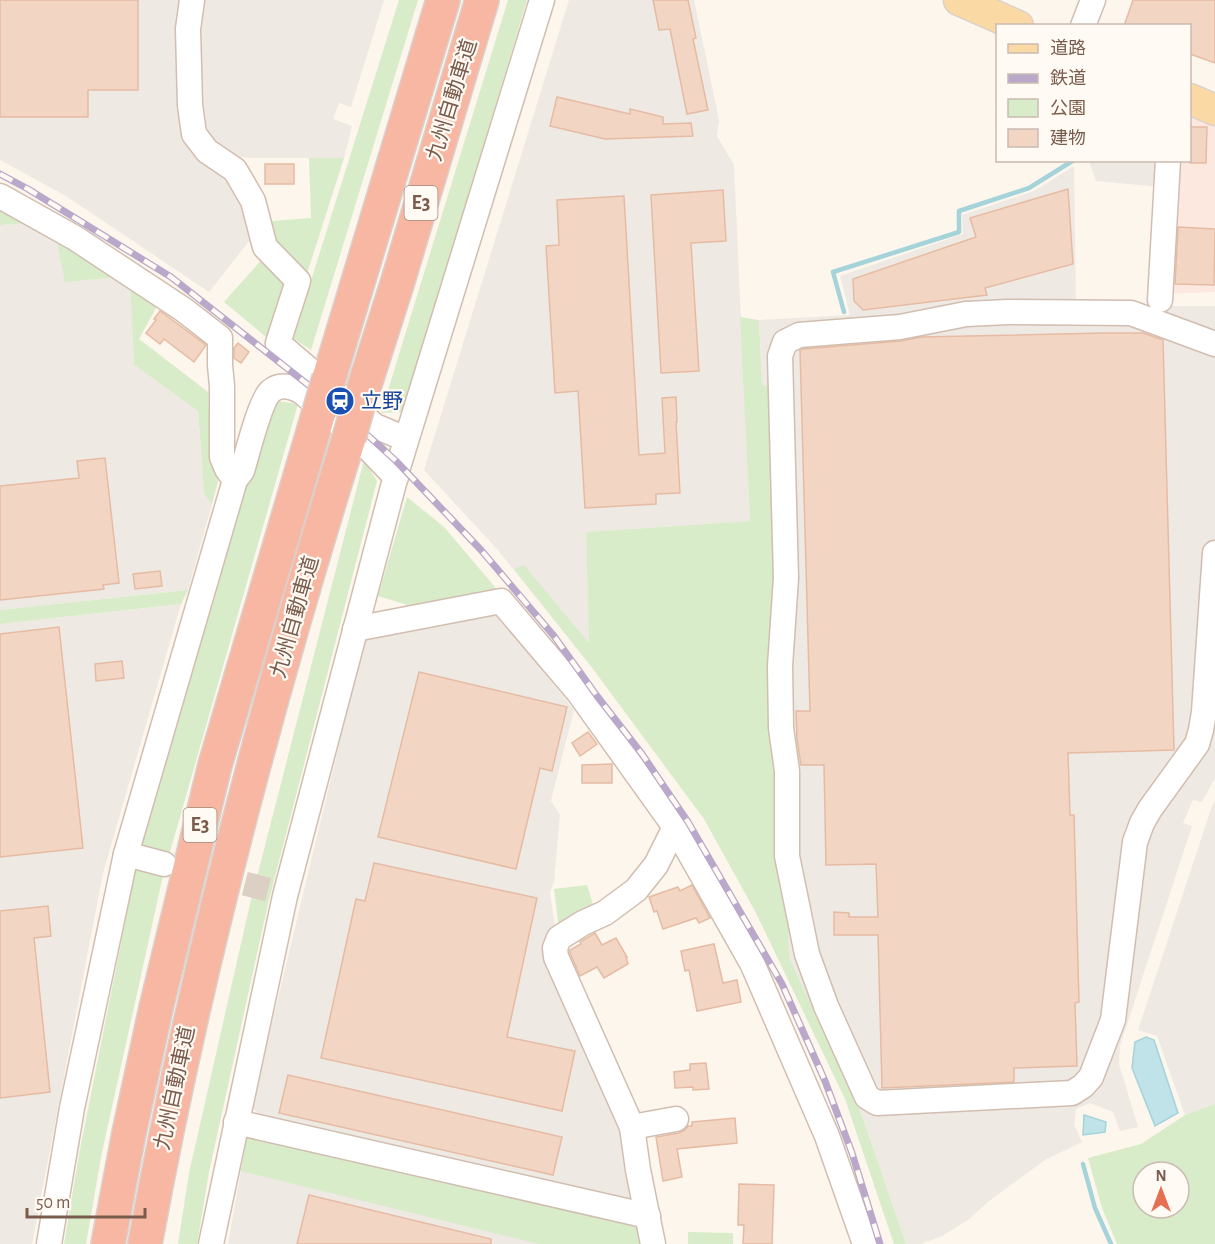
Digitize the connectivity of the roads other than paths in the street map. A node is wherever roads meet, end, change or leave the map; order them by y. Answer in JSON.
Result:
{"nodes":[{"id":1,"x":192,"y":0,"type":"edge"},
{"id":2,"x":443,"y":0,"type":"edge"},
{"id":3,"x":482,"y":0,"type":"edge"},
{"id":4,"x":542,"y":0,"type":"edge"},
{"id":5,"x":958,"y":0,"type":"edge"},
{"id":6,"x":1093,"y":0,"type":"edge"},
{"id":7,"x":1013,"y":24,"type":"edge"},
{"id":8,"x":1084,"y":24,"type":"edge"},
{"id":9,"x":1191,"y":99,"type":"edge"},
{"id":10,"x":1215,"y":110,"type":"edge"},
{"id":11,"x":1168,"y":162,"type":"edge"},
{"id":12,"x":0,"y":196,"type":"edge"},
{"id":13,"x":1160,"y":300,"type":"dead end"},
{"id":14,"x":1215,"y":344,"type":"edge"},
{"id":15,"x":406,"y":439,"type":"junction"},
{"id":16,"x":396,"y":477,"type":"junction"},
{"id":17,"x":235,"y":480,"type":"junction"},
{"id":18,"x":1215,"y":553,"type":"edge"},
{"id":19,"x":355,"y":629,"type":"junction"},
{"id":20,"x":675,"y":827,"type":"junction"},
{"id":21,"x":126,"y":854,"type":"junction"},
{"id":22,"x":164,"y":864,"type":"tunnel mouth"},
{"id":23,"x":676,"y":1119,"type":"dead end"},
{"id":24,"x":236,"y":1122,"type":"junction"},
{"id":25,"x":632,"y":1127,"type":"junction"},
{"id":26,"x":648,"y":1216,"type":"junction"},
{"id":27,"x":49,"y":1244,"type":"edge"},
{"id":28,"x":108,"y":1244,"type":"edge"},
{"id":29,"x":145,"y":1244,"type":"edge"},
{"id":30,"x":211,"y":1244,"type":"edge"},
{"id":31,"x":653,"y":1244,"type":"edge"},
{"id":32,"x":865,"y":1244,"type":"edge"}],
"edges":[{"from":1,"to":15,"type":"street"},
{"from":2,"to":28,"type":"highway","name":"九州自動車道","number":"E3","bridge":true},
{"from":3,"to":29,"type":"highway","name":"九州自動車道","number":"E3","bridge":true},
{"from":4,"to":15,"type":"street"},
{"from":5,"to":7,"type":"main road"},
{"from":6,"to":8,"type":"street"},
{"from":9,"to":10,"type":"main road"},
{"from":11,"to":13,"type":"street"},
{"from":12,"to":17,"type":"street"},
{"from":14,"to":18,"type":"street"},
{"from":15,"to":16,"type":"street"},
{"from":16,"to":17,"type":"street"},
{"from":16,"to":19,"type":"street"},
{"from":17,"to":21,"type":"street"},
{"from":19,"to":20,"type":"street"},
{"from":19,"to":24,"type":"street"},
{"from":20,"to":25,"type":"street"},
{"from":20,"to":32,"type":"street"},
{"from":21,"to":22,"type":"street"},
{"from":21,"to":27,"type":"street"},
{"from":23,"to":25,"type":"street"},
{"from":24,"to":26,"type":"street"},
{"from":24,"to":30,"type":"street"},
{"from":25,"to":26,"type":"street"},
{"from":26,"to":31,"type":"street"}]}
